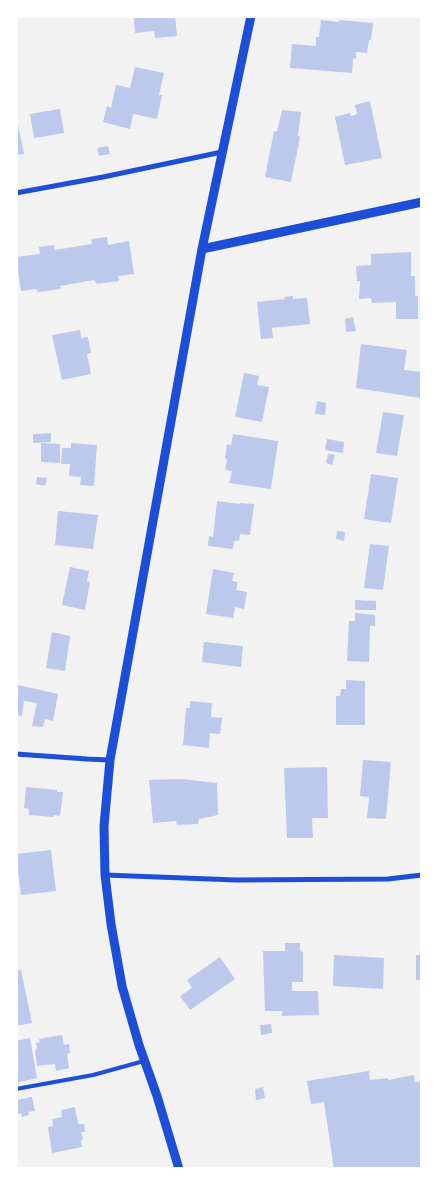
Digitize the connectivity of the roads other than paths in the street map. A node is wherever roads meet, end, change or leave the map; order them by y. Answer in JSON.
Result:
{"nodes":[{"id":1,"x":250,"y":16,"type":"edge"},
{"id":2,"x":222,"y":152,"type":"junction"},
{"id":3,"x":16,"y":193,"type":"edge"},
{"id":4,"x":422,"y":202,"type":"edge"},
{"id":5,"x":202,"y":249,"type":"junction"},
{"id":6,"x":16,"y":754,"type":"edge"},
{"id":7,"x":110,"y":760,"type":"junction"},
{"id":8,"x":105,"y":875,"type":"junction"},
{"id":9,"x":422,"y":876,"type":"edge"},
{"id":10,"x":144,"y":1061,"type":"junction"},
{"id":11,"x":16,"y":1089,"type":"edge"},
{"id":12,"x":179,"y":1169,"type":"edge"}],
"edges":[{"from":1,"to":2,"type":"street"},
{"from":2,"to":3,"type":"street"},
{"from":2,"to":5,"type":"street"},
{"from":4,"to":5,"type":"street"},
{"from":5,"to":7,"type":"street"},
{"from":6,"to":7,"type":"street"},
{"from":7,"to":8,"type":"street"},
{"from":8,"to":9,"type":"street"},
{"from":8,"to":10,"type":"street"},
{"from":10,"to":11,"type":"lane"},
{"from":10,"to":12,"type":"street"}]}
